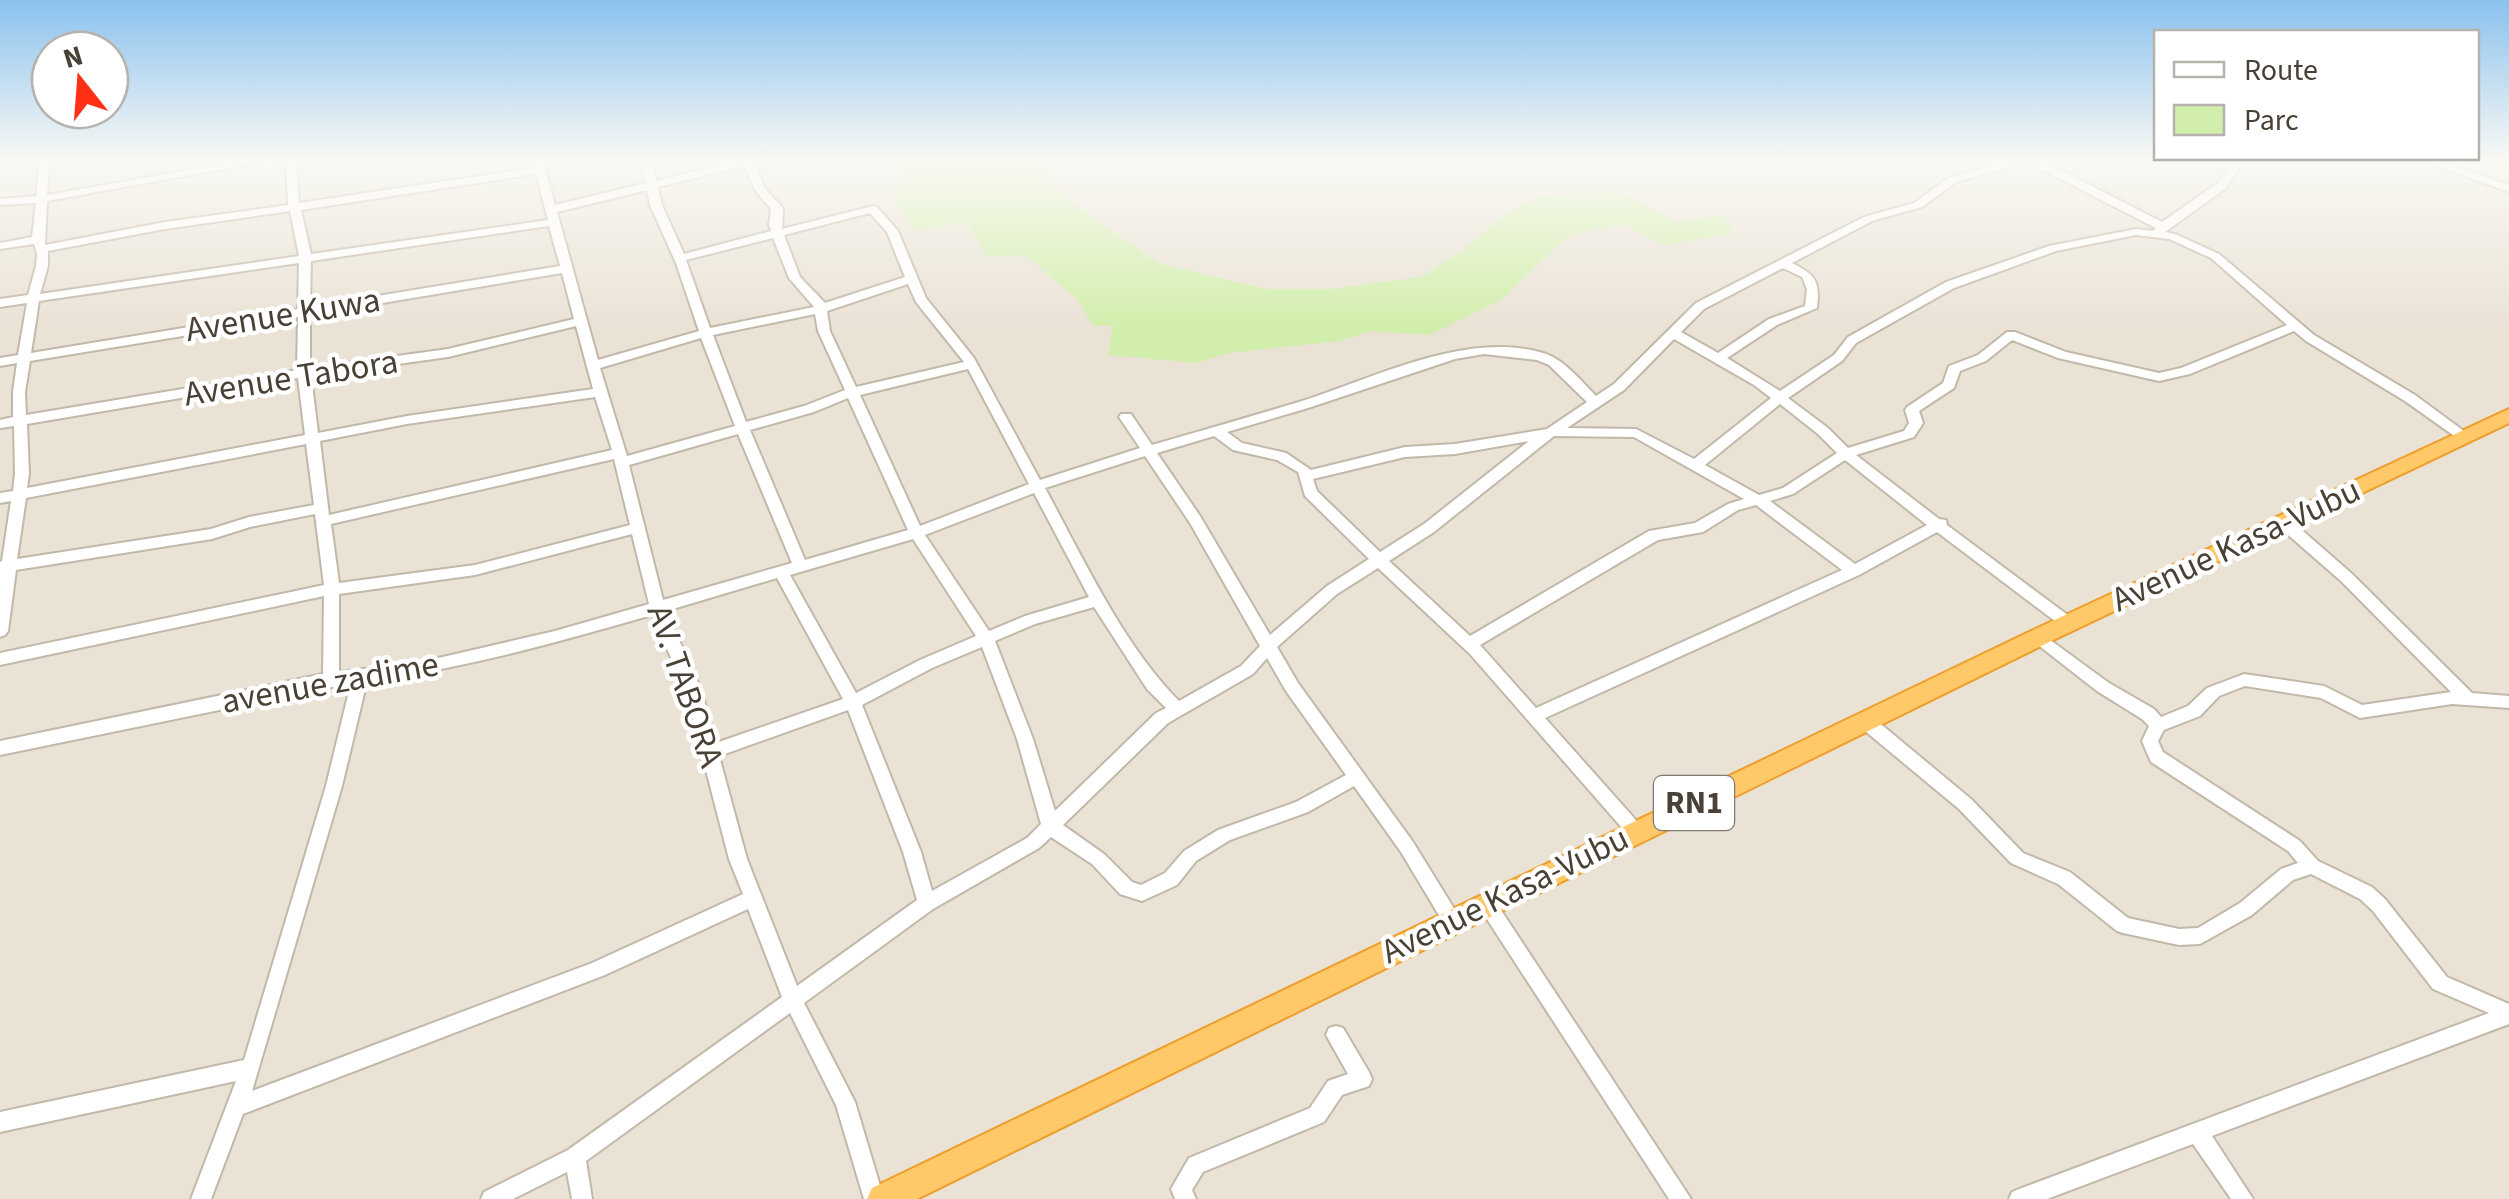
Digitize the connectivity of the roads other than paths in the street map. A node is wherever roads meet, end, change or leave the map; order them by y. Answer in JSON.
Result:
{"nodes":[{"id":1,"x":41,"y":215,"type":"edge"},
{"id":2,"x":226,"y":215,"type":"edge"},
{"id":3,"x":296,"y":215,"type":"edge"},
{"id":4,"x":555,"y":215,"type":"edge"},
{"id":5,"x":661,"y":215,"type":"edge"},
{"id":6,"x":778,"y":215,"type":"edge"},
{"id":7,"x":848,"y":215,"type":"edge"},
{"id":8,"x":878,"y":215,"type":"edge"},
{"id":9,"x":1877,"y":215,"type":"edge"},
{"id":10,"x":2132,"y":215,"type":"edge"},
{"id":11,"x":2181,"y":215,"type":"edge"},
{"id":12,"x":552,"y":216,"type":"junction"},
{"id":13,"x":2160,"y":230,"type":"junction"},
{"id":14,"x":777,"y":232,"type":"junction"},
{"id":15,"x":40,"y":244,"type":"junction"},
{"id":16,"x":0,"y":246,"type":"edge"},
{"id":17,"x":306,"y":258,"type":"junction"},
{"id":18,"x":680,"y":258,"type":"junction"},
{"id":19,"x":1781,"y":262,"type":"junction"},
{"id":20,"x":566,"y":269,"type":"junction"},
{"id":21,"x":910,"y":279,"type":"junction"},
{"id":22,"x":33,"y":299,"type":"junction"},
{"id":23,"x":0,"y":303,"type":"edge"},
{"id":24,"x":820,"y":310,"type":"junction"},
{"id":25,"x":304,"y":314,"type":"junction"},
{"id":26,"x":580,"y":321,"type":"junction"},
{"id":27,"x":2295,"y":326,"type":"junction"},
{"id":28,"x":705,"y":333,"type":"junction"},
{"id":29,"x":1672,"y":334,"type":"junction"},
{"id":30,"x":24,"y":358,"type":"junction"},
{"id":31,"x":1720,"y":358,"type":"junction"},
{"id":32,"x":0,"y":362,"type":"edge"},
{"id":33,"x":969,"y":365,"type":"junction"},
{"id":34,"x":593,"y":366,"type":"junction"},
{"id":35,"x":304,"y":373,"type":"junction"},
{"id":36,"x":600,"y":392,"type":"junction"},
{"id":37,"x":850,"y":393,"type":"junction"},
{"id":38,"x":1779,"y":398,"type":"junction"},
{"id":39,"x":1595,"y":402,"type":"junction"},
{"id":40,"x":2509,"y":415,"type":"edge"},
{"id":41,"x":1126,"y":417,"type":"dead end"},
{"id":42,"x":21,"y":422,"type":"junction"},
{"id":43,"x":0,"y":424,"type":"edge"},
{"id":44,"x":744,"y":427,"type":"junction"},
{"id":45,"x":1215,"y":430,"type":"junction"},
{"id":46,"x":1553,"y":432,"type":"junction"},
{"id":47,"x":2465,"y":437,"type":"junction"},
{"id":48,"x":312,"y":440,"type":"junction"},
{"id":49,"x":1149,"y":451,"type":"junction"},
{"id":50,"x":1846,"y":453,"type":"junction"},
{"id":51,"x":621,"y":458,"type":"junction"},
{"id":52,"x":1695,"y":466,"type":"junction"},
{"id":53,"x":1306,"y":476,"type":"junction"},
{"id":54,"x":1035,"y":486,"type":"junction"},
{"id":55,"x":18,"y":494,"type":"junction"},
{"id":56,"x":0,"y":498,"type":"edge"},
{"id":57,"x":1761,"y":502,"type":"junction"},
{"id":58,"x":323,"y":514,"type":"junction"},
{"id":59,"x":2283,"y":522,"type":"junction"},
{"id":60,"x":1941,"y":524,"type":"junction"},
{"id":61,"x":637,"y":528,"type":"junction"},
{"id":62,"x":916,"y":532,"type":"junction"},
{"id":63,"x":1379,"y":559,"type":"junction"},
{"id":64,"x":4,"y":567,"type":"edge"},
{"id":65,"x":800,"y":567,"type":"junction"},
{"id":66,"x":1854,"y":571,"type":"junction"},
{"id":67,"x":781,"y":572,"type":"junction"},
{"id":68,"x":332,"y":590,"type":"junction"},
{"id":69,"x":1098,"y":600,"type":"junction"},
{"id":70,"x":657,"y":608,"type":"junction"},
{"id":71,"x":2068,"y":622,"type":"junction"},
{"id":72,"x":0,"y":631,"type":"edge"},
{"id":73,"x":2037,"y":638,"type":"junction"},
{"id":74,"x":988,"y":641,"type":"junction"},
{"id":75,"x":1469,"y":644,"type":"junction"},
{"id":76,"x":1268,"y":650,"type":"junction"},
{"id":77,"x":0,"y":659,"type":"edge"},
{"id":78,"x":360,"y":677,"type":"junction"},
{"id":79,"x":332,"y":679,"type":"junction"},
{"id":80,"x":2466,"y":697,"type":"junction"},
{"id":81,"x":853,"y":702,"type":"junction"},
{"id":82,"x":2509,"y":702,"type":"edge"},
{"id":83,"x":1176,"y":708,"type":"junction"},
{"id":84,"x":1535,"y":715,"type":"junction"},
{"id":85,"x":1865,"y":721,"type":"junction"},
{"id":86,"x":2158,"y":725,"type":"junction"},
{"id":87,"x":0,"y":748,"type":"edge"},
{"id":88,"x":710,"y":752,"type":"junction"},
{"id":89,"x":1356,"y":777,"type":"junction"},
{"id":90,"x":1051,"y":827,"type":"junction"},
{"id":91,"x":1636,"y":832,"type":"junction"},
{"id":92,"x":2312,"y":866,"type":"junction"},
{"id":93,"x":752,"y":898,"type":"junction"},
{"id":94,"x":927,"y":903,"type":"junction"},
{"id":95,"x":1487,"y":904,"type":"junction"},
{"id":96,"x":1452,"y":921,"type":"junction"},
{"id":97,"x":792,"y":998,"type":"junction"},
{"id":98,"x":2509,"y":1014,"type":"edge"},
{"id":99,"x":1336,"y":1035,"type":"dead end"},
{"id":100,"x":251,"y":1068,"type":"junction"},
{"id":101,"x":237,"y":1107,"type":"junction"},
{"id":102,"x":0,"y":1122,"type":"edge"},
{"id":103,"x":2197,"y":1132,"type":"junction"},
{"id":104,"x":574,"y":1157,"type":"junction"},
{"id":105,"x":200,"y":1199,"type":"edge"},
{"id":106,"x":491,"y":1199,"type":"edge"},
{"id":107,"x":582,"y":1199,"type":"edge"},
{"id":108,"x":874,"y":1199,"type":"edge"},
{"id":109,"x":883,"y":1199,"type":"edge"},
{"id":110,"x":1186,"y":1199,"type":"edge"},
{"id":111,"x":1681,"y":1199,"type":"edge"},
{"id":112,"x":2019,"y":1199,"type":"edge"},
{"id":113,"x":2242,"y":1199,"type":"edge"}],
"edges":[{"from":1,"to":15,"type":"street"},
{"from":2,"to":15,"type":"street"},
{"from":3,"to":17,"type":"street"},
{"from":4,"to":12,"type":"street"},
{"from":5,"to":18,"type":"street"},
{"from":6,"to":14,"type":"street"},
{"from":7,"to":14,"type":"street"},
{"from":8,"to":21,"type":"street"},
{"from":9,"to":19,"type":"street"},
{"from":10,"to":13,"type":"street"},
{"from":11,"to":13,"type":"street"},
{"from":12,"to":17,"type":"street"},
{"from":12,"to":20,"type":"street","name":"AV. TABORA"},
{"from":13,"to":27,"type":"street"},
{"from":13,"to":38,"type":"street"},
{"from":14,"to":18,"type":"street"},
{"from":14,"to":24,"type":"street"},
{"from":15,"to":16,"type":"street"},
{"from":15,"to":22,"type":"street"},
{"from":17,"to":22,"type":"street"},
{"from":17,"to":25,"type":"street"},
{"from":18,"to":28,"type":"street"},
{"from":19,"to":29,"type":"street"},
{"from":19,"to":31,"type":"street"},
{"from":20,"to":25,"type":"street","name":"Avenue Kuwa"},
{"from":20,"to":26,"type":"street","name":"AV. TABORA"},
{"from":21,"to":24,"type":"street"},
{"from":21,"to":33,"type":"street"},
{"from":22,"to":23,"type":"street"},
{"from":22,"to":30,"type":"street"},
{"from":24,"to":28,"type":"street"},
{"from":24,"to":37,"type":"street"},
{"from":25,"to":30,"type":"street","name":"Avenue Kuwa"},
{"from":25,"to":35,"type":"street"},
{"from":26,"to":34,"type":"street","name":"AV. TABORA"},
{"from":26,"to":35,"type":"street","name":"Avenue Tabora"},
{"from":27,"to":47,"type":"street"},
{"from":27,"to":50,"type":"street"},
{"from":28,"to":34,"type":"street"},
{"from":28,"to":44,"type":"street"},
{"from":29,"to":31,"type":"street"},
{"from":29,"to":39,"type":"street"},
{"from":30,"to":32,"type":"street","name":"Avenue Kuwa"},
{"from":30,"to":42,"type":"street"},
{"from":31,"to":38,"type":"street"},
{"from":33,"to":37,"type":"street"},
{"from":33,"to":54,"type":"street"},
{"from":34,"to":36,"type":"street","name":"AV. TABORA"},
{"from":35,"to":42,"type":"street","name":"Avenue Tabora"},
{"from":35,"to":48,"type":"street"},
{"from":36,"to":48,"type":"street"},
{"from":36,"to":51,"type":"street","name":"AV. TABORA"},
{"from":37,"to":44,"type":"street"},
{"from":37,"to":62,"type":"street"},
{"from":38,"to":50,"type":"street"},
{"from":38,"to":52,"type":"street"},
{"from":39,"to":45,"type":"street","name":"avenue zadime"},
{"from":39,"to":46,"type":"street"},
{"from":40,"to":47,"type":"highway","name":"Avenue Kasa-Vubu","number":"RN1"},
{"from":41,"to":49,"type":"street"},
{"from":42,"to":43,"type":"street","name":"Avenue Tabora"},
{"from":42,"to":55,"type":"street"},
{"from":44,"to":51,"type":"street"},
{"from":44,"to":65,"type":"street"},
{"from":45,"to":49,"type":"street","name":"avenue zadime"},
{"from":45,"to":53,"type":"street"},
{"from":46,"to":52,"type":"street"},
{"from":46,"to":53,"type":"street"},
{"from":46,"to":63,"type":"street"},
{"from":47,"to":59,"type":"highway","name":"Avenue Kasa-Vubu","number":"RN1"},
{"from":48,"to":55,"type":"street"},
{"from":48,"to":58,"type":"street"},
{"from":49,"to":54,"type":"street","name":"avenue zadime"},
{"from":49,"to":76,"type":"street"},
{"from":50,"to":57,"type":"street"},
{"from":50,"to":60,"type":"street"},
{"from":51,"to":58,"type":"street"},
{"from":51,"to":61,"type":"street","name":"AV. TABORA"},
{"from":52,"to":57,"type":"street"},
{"from":53,"to":63,"type":"street"},
{"from":54,"to":62,"type":"street","name":"avenue zadime"},
{"from":54,"to":69,"type":"street"},
{"from":55,"to":56,"type":"street"},
{"from":55,"to":64,"type":"street"},
{"from":57,"to":66,"type":"street"},
{"from":57,"to":75,"type":"street"},
{"from":58,"to":64,"type":"street"},
{"from":58,"to":68,"type":"street"},
{"from":59,"to":71,"type":"highway","name":"Avenue Kasa-Vubu","number":"RN1"},
{"from":59,"to":80,"type":"street"},
{"from":60,"to":66,"type":"street"},
{"from":60,"to":71,"type":"street"},
{"from":61,"to":68,"type":"street"},
{"from":61,"to":70,"type":"street","name":"AV. TABORA"},
{"from":62,"to":65,"type":"street","name":"avenue zadime"},
{"from":62,"to":74,"type":"street"},
{"from":63,"to":75,"type":"street"},
{"from":63,"to":76,"type":"street"},
{"from":64,"to":72,"type":"street"},
{"from":65,"to":67,"type":"street","name":"avenue zadime"},
{"from":66,"to":84,"type":"street"},
{"from":67,"to":70,"type":"street","name":"avenue zadime"},
{"from":67,"to":81,"type":"street"},
{"from":68,"to":77,"type":"street"},
{"from":68,"to":79,"type":"street"},
{"from":69,"to":74,"type":"street"},
{"from":69,"to":83,"type":"street"},
{"from":70,"to":78,"type":"street","name":"avenue zadime"},
{"from":70,"to":88,"type":"street","name":"AV. TABORA"},
{"from":71,"to":73,"type":"highway","name":"Avenue Kasa-Vubu","number":"RN1"},
{"from":73,"to":85,"type":"highway","name":"Avenue Kasa-Vubu","number":"RN1"},
{"from":73,"to":86,"type":"street"},
{"from":74,"to":81,"type":"street"},
{"from":74,"to":90,"type":"street"},
{"from":75,"to":84,"type":"street"},
{"from":76,"to":83,"type":"street"},
{"from":76,"to":89,"type":"street"},
{"from":78,"to":79,"type":"street","name":"avenue zadime"},
{"from":78,"to":100,"type":"street"},
{"from":79,"to":87,"type":"street","name":"avenue zadime"},
{"from":80,"to":82,"type":"street"},
{"from":80,"to":86,"type":"street"},
{"from":81,"to":88,"type":"street"},
{"from":81,"to":94,"type":"street"},
{"from":83,"to":90,"type":"street"},
{"from":84,"to":91,"type":"street"},
{"from":85,"to":91,"type":"highway","name":"Avenue Kasa-Vubu","number":"RN1"},
{"from":85,"to":92,"type":"street"},
{"from":86,"to":92,"type":"street"},
{"from":88,"to":93,"type":"street","name":"AV. TABORA"},
{"from":89,"to":90,"type":"street"},
{"from":89,"to":96,"type":"street"},
{"from":90,"to":94,"type":"street"},
{"from":91,"to":95,"type":"highway","name":"Avenue Kasa-Vubu","number":"RN1"},
{"from":92,"to":98,"type":"street"},
{"from":93,"to":97,"type":"street","name":"AV. TABORA"},
{"from":93,"to":101,"type":"street"},
{"from":94,"to":97,"type":"street"},
{"from":95,"to":96,"type":"highway","name":"Avenue Kasa-Vubu","number":"RN1"},
{"from":95,"to":111,"type":"street"},
{"from":96,"to":109,"type":"highway","name":"Avenue Kasa-Vubu","number":"RN1"},
{"from":97,"to":104,"type":"street"},
{"from":97,"to":108,"type":"street","name":"AV. TABORA"},
{"from":98,"to":103,"type":"street"},
{"from":99,"to":110,"type":"street"},
{"from":100,"to":101,"type":"street"},
{"from":100,"to":102,"type":"street"},
{"from":101,"to":105,"type":"street"},
{"from":103,"to":112,"type":"street"},
{"from":103,"to":113,"type":"street"},
{"from":104,"to":106,"type":"street"},
{"from":104,"to":107,"type":"street"}]}
